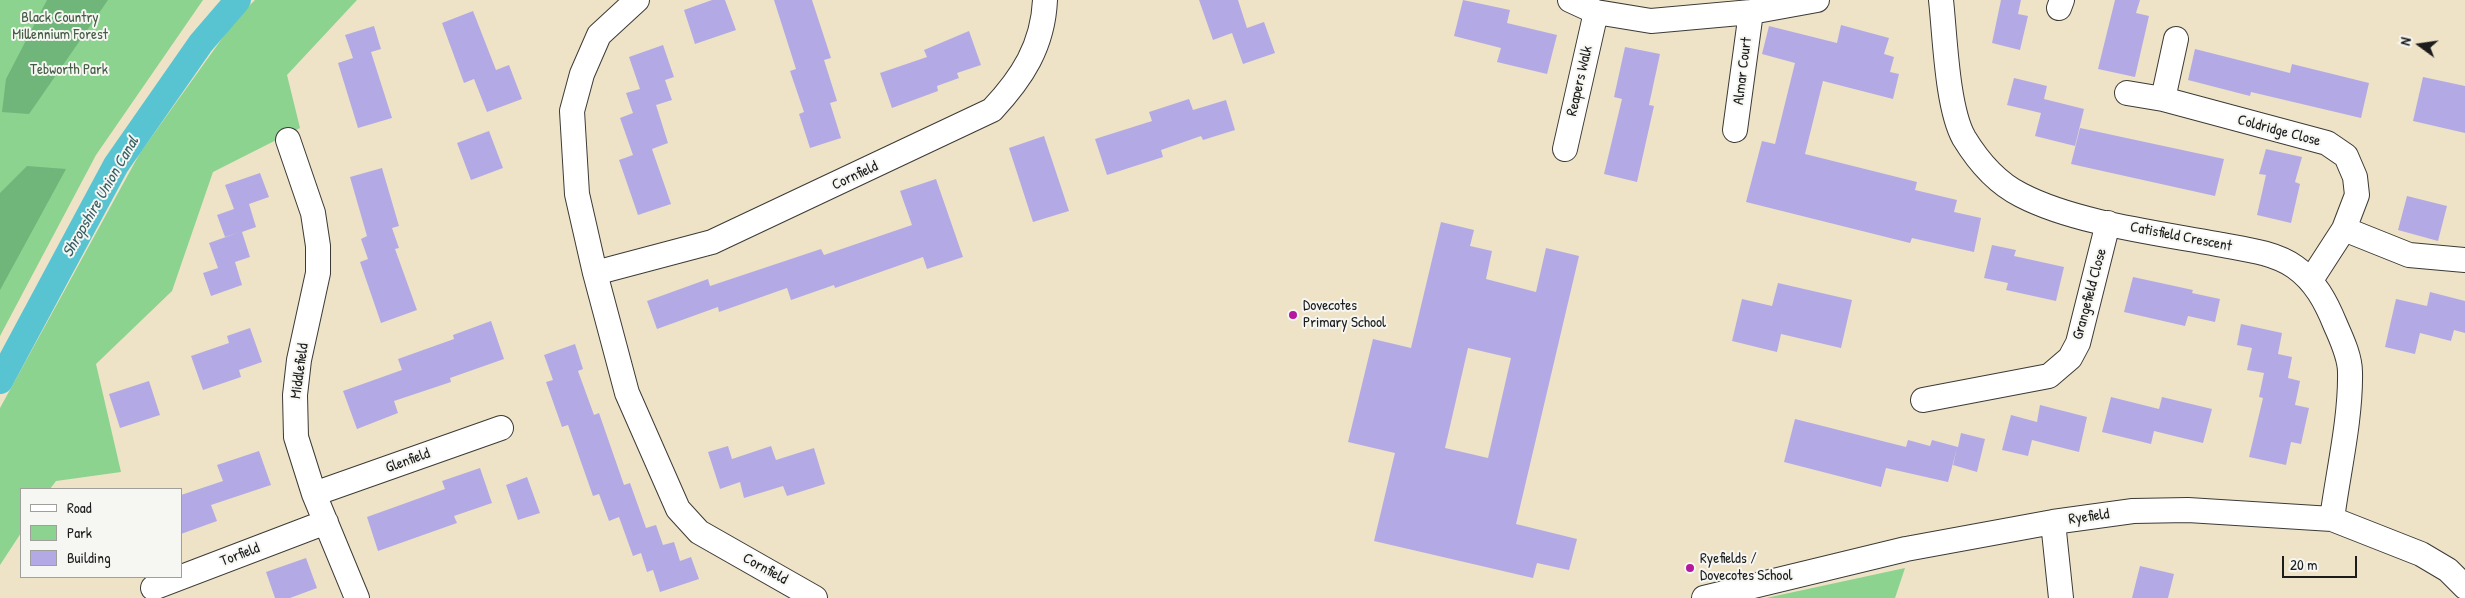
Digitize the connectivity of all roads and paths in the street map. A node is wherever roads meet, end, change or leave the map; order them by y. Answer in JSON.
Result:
{"nodes":[{"id":1,"x":637,"y":0,"type":"edge"},
{"id":2,"x":1046,"y":0,"type":"edge"},
{"id":3,"x":1570,"y":0,"type":"edge"},
{"id":4,"x":1817,"y":0,"type":"edge"},
{"id":5,"x":1941,"y":0,"type":"edge"},
{"id":6,"x":1596,"y":12,"type":"junction"},
{"id":7,"x":1751,"y":12,"type":"junction"},
{"id":8,"x":2176,"y":39,"type":"dead end"},
{"id":9,"x":2127,"y":93,"type":"dead end"},
{"id":10,"x":2163,"y":99,"type":"junction"},
{"id":11,"x":1735,"y":130,"type":"dead end"},
{"id":12,"x":288,"y":140,"type":"dead end"},
{"id":13,"x":1565,"y":149,"type":"dead end"},
{"id":14,"x":2108,"y":223,"type":"junction"},
{"id":15,"x":2344,"y":229,"type":"junction"},
{"id":16,"x":2465,"y":260,"type":"edge"},
{"id":17,"x":595,"y":273,"type":"junction"},
{"id":18,"x":2311,"y":280,"type":"junction"},
{"id":19,"x":1923,"y":400,"type":"dead end"},
{"id":20,"x":501,"y":428,"type":"dead end"},
{"id":21,"x":314,"y":494,"type":"junction"},
{"id":22,"x":2332,"y":519,"type":"junction"},
{"id":23,"x":326,"y":522,"type":"junction"},
{"id":24,"x":2053,"y":522,"type":"junction"},
{"id":25,"x":182,"y":577,"type":"edge"},
{"id":26,"x":179,"y":578,"type":"edge"},
{"id":27,"x":2465,"y":587,"type":"edge"},
{"id":28,"x":153,"y":588,"type":"dead end"},
{"id":29,"x":357,"y":598,"type":"edge"},
{"id":30,"x":815,"y":598,"type":"edge"},
{"id":31,"x":1704,"y":598,"type":"edge"},
{"id":32,"x":2061,"y":598,"type":"edge"}],
"edges":[{"from":1,"to":17,"type":"street","name":"Cornfield"},
{"from":2,"to":17,"type":"street","name":"Cornfield"},
{"from":3,"to":6,"type":"street"},
{"from":4,"to":7,"type":"street"},
{"from":5,"to":14,"type":"street","name":"Catisfield Crescent"},
{"from":6,"to":7,"type":"street"},
{"from":6,"to":13,"type":"street","name":"Reapers Walk"},
{"from":7,"to":11,"type":"street","name":"Almar Court"},
{"from":8,"to":10,"type":"street"},
{"from":9,"to":10,"type":"street","name":"Coldridge Close"},
{"from":10,"to":15,"type":"street","name":"Coldridge Close"},
{"from":12,"to":21,"type":"street","name":"Middlefield"},
{"from":14,"to":18,"type":"street","name":"Catisfield Crescent"},
{"from":14,"to":19,"type":"street","name":"Grangefield Close"},
{"from":15,"to":16,"type":"street"},
{"from":15,"to":18,"type":"street","name":"Coldridge Close"},
{"from":17,"to":30,"type":"street","name":"Cornfield"},
{"from":18,"to":22,"type":"street","name":"Catisfield Crescent"},
{"from":20,"to":21,"type":"street","name":"Glenfield"},
{"from":21,"to":23,"type":"street","name":"Middlefield"},
{"from":22,"to":24,"type":"street","name":"Ryefield"},
{"from":22,"to":27,"type":"street","name":"Ryefield"},
{"from":23,"to":25,"type":"street","name":"Torfield"},
{"from":23,"to":29,"type":"street","name":"Middlefield"},
{"from":24,"to":31,"type":"street","name":"Ryefield"},
{"from":24,"to":32,"type":"street"},
{"from":26,"to":28,"type":"street","name":"Torfield"}]}
